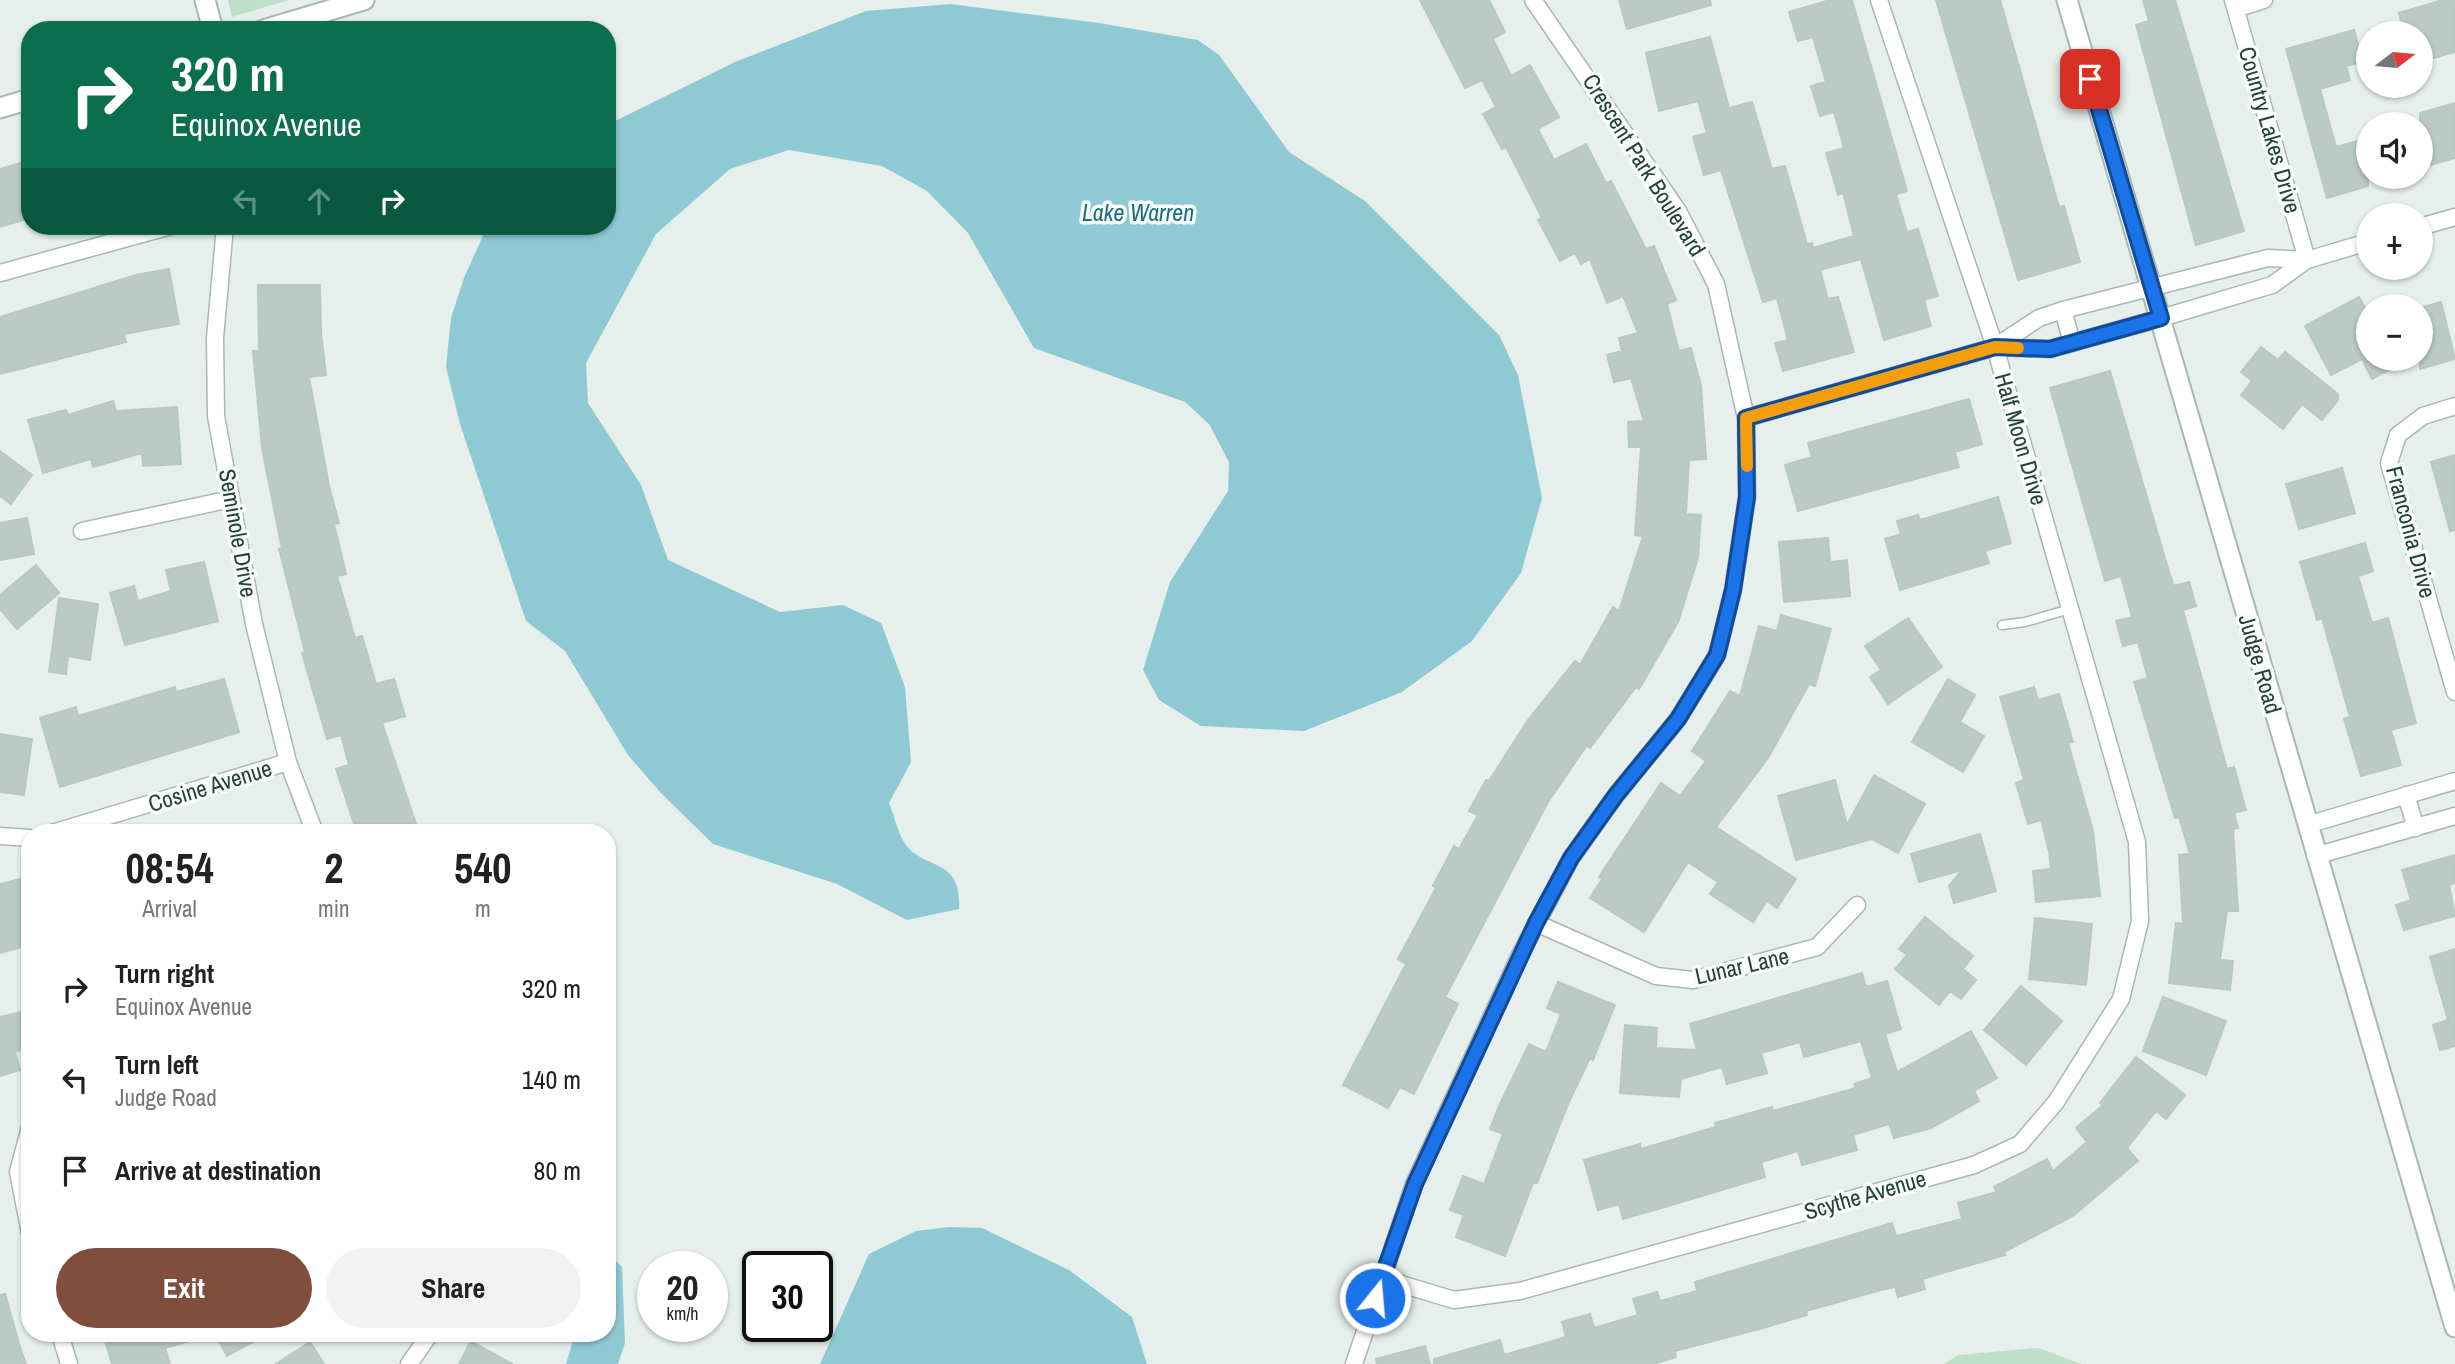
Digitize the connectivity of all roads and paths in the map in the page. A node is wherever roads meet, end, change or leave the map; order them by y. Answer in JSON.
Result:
{"nodes":[{"id":1,"x":205,"y":0,"type":"edge"},
{"id":2,"x":364,"y":0,"type":"edge"},
{"id":3,"x":1533,"y":0,"type":"edge"},
{"id":4,"x":1879,"y":0,"type":"edge"},
{"id":5,"x":2067,"y":0,"type":"edge"},
{"id":6,"x":2264,"y":0,"type":"edge"},
{"id":7,"x":2235,"y":4,"type":"edge"},
{"id":8,"x":211,"y":21,"type":"edge"},
{"id":9,"x":293,"y":21,"type":"edge"},
{"id":10,"x":21,"y":102,"type":"edge"},
{"id":11,"x":0,"y":108,"type":"edge"},
{"id":12,"x":2455,"y":217,"type":"edge"},
{"id":13,"x":2433,"y":223,"type":"edge"},
{"id":14,"x":138,"y":235,"type":"edge"},
{"id":15,"x":224,"y":235,"type":"edge"},
{"id":16,"x":2356,"y":246,"type":"edge"},
{"id":17,"x":2307,"y":260,"type":"junction"},
{"id":18,"x":0,"y":273,"type":"edge"},
{"id":19,"x":2152,"y":288,"type":"junction"},
{"id":20,"x":2063,"y":310,"type":"junction"},
{"id":21,"x":2161,"y":318,"type":"junction"},
{"id":22,"x":2072,"y":343,"type":"junction"},
{"id":23,"x":1995,"y":347,"type":"junction"},
{"id":24,"x":2455,"y":407,"type":"edge"},
{"id":25,"x":1746,"y":418,"type":"junction"},
{"id":26,"x":231,"y":499,"type":"junction"},
{"id":27,"x":82,"y":531,"type":"dead end"},
{"id":28,"x":2070,"y":609,"type":"junction"},
{"id":29,"x":2002,"y":625,"type":"dead end"},
{"id":30,"x":2455,"y":692,"type":"edge"},
{"id":31,"x":288,"y":762,"type":"junction"},
{"id":32,"x":2455,"y":781,"type":"edge"},
{"id":33,"x":2406,"y":795,"type":"junction"},
{"id":34,"x":2455,"y":816,"type":"edge"},
{"id":35,"x":82,"y":824,"type":"edge"},
{"id":36,"x":312,"y":824,"type":"edge"},
{"id":37,"x":2307,"y":825,"type":"junction"},
{"id":38,"x":2416,"y":828,"type":"junction"},
{"id":39,"x":0,"y":836,"type":"edge"},
{"id":40,"x":21,"y":837,"type":"edge"},
{"id":41,"x":2137,"y":842,"type":"joint"},
{"id":42,"x":2315,"y":856,"type":"junction"},
{"id":43,"x":1857,"y":905,"type":"dead end"},
{"id":44,"x":1536,"y":923,"type":"junction"},
{"id":45,"x":21,"y":1159,"type":"edge"},
{"id":46,"x":21,"y":1187,"type":"edge"},
{"id":47,"x":1381,"y":1278,"type":"junction"},
{"id":48,"x":2455,"y":1327,"type":"edge"},
{"id":49,"x":1364,"y":1338,"type":"junction"},
{"id":50,"x":62,"y":1342,"type":"edge"},
{"id":51,"x":424,"y":1342,"type":"edge"},
{"id":52,"x":69,"y":1364,"type":"edge"},
{"id":53,"x":409,"y":1364,"type":"edge"},
{"id":54,"x":1354,"y":1364,"type":"edge"},
{"id":55,"x":1366,"y":1364,"type":"edge"}],
"edges":[{"from":1,"to":8,"type":"street"},
{"from":2,"to":9,"type":"street"},
{"from":3,"to":25,"type":"street","name":"Crescent Park Boulevard"},
{"from":4,"to":23,"type":"street","name":"Half Moon Drive"},
{"from":5,"to":19,"type":"street","name":"Judge Road"},
{"from":6,"to":7,"type":"street"},
{"from":7,"to":17,"type":"street","name":"Country Lakes Drive"},
{"from":10,"to":11,"type":"street"},
{"from":12,"to":13,"type":"street"},
{"from":14,"to":18,"type":"street"},
{"from":15,"to":26,"type":"street","name":"Seminole Drive"},
{"from":16,"to":17,"type":"street"},
{"from":17,"to":19,"type":"street"},
{"from":17,"to":21,"type":"street"},
{"from":19,"to":20,"type":"street"},
{"from":19,"to":21,"type":"street","name":"Judge Road"},
{"from":20,"to":22,"type":"street"},
{"from":20,"to":23,"type":"street"},
{"from":21,"to":22,"type":"street"},
{"from":21,"to":37,"type":"street","name":"Judge Road"},
{"from":22,"to":23,"type":"street"},
{"from":23,"to":25,"type":"street"},
{"from":23,"to":28,"type":"street","name":"Half Moon Drive"},
{"from":24,"to":30,"type":"street","name":"Franconia Drive"},
{"from":25,"to":44,"type":"street","name":"Crescent Park Boulevard"},
{"from":26,"to":27,"type":"street"},
{"from":26,"to":31,"type":"street","name":"Seminole Drive"},
{"from":28,"to":29,"type":"lane"},
{"from":28,"to":41,"type":"street","name":"Half Moon Drive"},
{"from":31,"to":35,"type":"street","name":"Cosine Avenue"},
{"from":31,"to":36,"type":"street","name":"Seminole Drive"},
{"from":32,"to":33,"type":"street"},
{"from":33,"to":37,"type":"street"},
{"from":33,"to":38,"type":"street"},
{"from":34,"to":38,"type":"street"},
{"from":37,"to":42,"type":"street","name":"Judge Road"},
{"from":38,"to":42,"type":"street"},
{"from":39,"to":40,"type":"street"},
{"from":41,"to":47,"type":"street","name":"Scythe Avenue"},
{"from":42,"to":48,"type":"street","name":"Judge Road"},
{"from":43,"to":44,"type":"street","name":"Lunar Lane"},
{"from":44,"to":47,"type":"street","name":"Crescent Park Boulevard"},
{"from":45,"to":46,"type":"street"},
{"from":47,"to":49,"type":"street","name":"Crescent Park Boulevard"},
{"from":49,"to":54,"type":"street","name":"Crescent Park Boulevard"},
{"from":49,"to":55,"type":"street","name":"Crescent Park Boulevard"},
{"from":50,"to":52,"type":"street"},
{"from":51,"to":53,"type":"street"}]}
